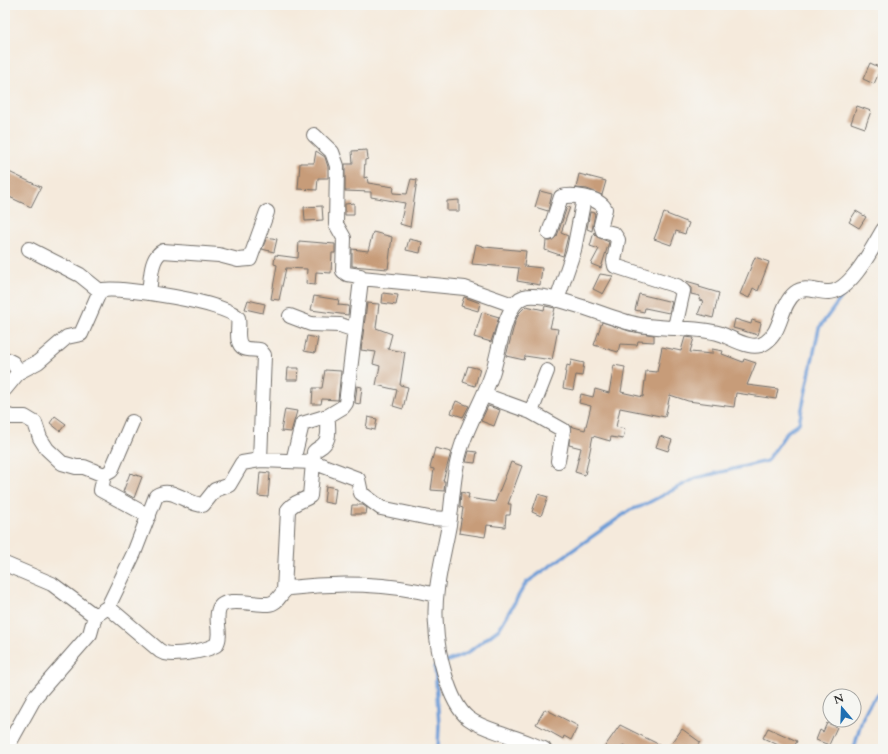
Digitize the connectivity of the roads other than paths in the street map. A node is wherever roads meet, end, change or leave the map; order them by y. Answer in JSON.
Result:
{"nodes":[{"id":1,"x":314,"y":135,"type":"dead end"},
{"id":2,"x":584,"y":198,"type":"junction"},
{"id":3,"x":267,"y":212,"type":"dead end"},
{"id":4,"x":883,"y":230,"type":"edge"},
{"id":5,"x":549,"y":232,"type":"dead end"},
{"id":6,"x":29,"y":249,"type":"dead end"},
{"id":7,"x":361,"y":278,"type":"junction"},
{"id":8,"x":100,"y":291,"type":"junction"},
{"id":9,"x":149,"y":293,"type":"junction"},
{"id":10,"x":557,"y":300,"type":"junction"},
{"id":11,"x":513,"y":305,"type":"junction"},
{"id":12,"x":290,"y":316,"type":"dead end"},
{"id":13,"x":675,"y":327,"type":"junction"},
{"id":14,"x":355,"y":330,"type":"junction"},
{"id":15,"x":5,"y":359,"type":"edge"},
{"id":16,"x":547,"y":371,"type":"dead end"},
{"id":17,"x":19,"y":372,"type":"junction"},
{"id":18,"x":5,"y":389,"type":"edge"},
{"id":19,"x":484,"y":395,"type":"junction"},
{"id":20,"x":531,"y":412,"type":"junction"},
{"id":21,"x":5,"y":415,"type":"edge"},
{"id":22,"x":328,"y":416,"type":"junction"},
{"id":23,"x":132,"y":422,"type":"dead end"},
{"id":24,"x":260,"y":460,"type":"junction"},
{"id":25,"x":293,"y":461,"type":"junction"},
{"id":26,"x":558,"y":461,"type":"dead end"},
{"id":27,"x":313,"y":462,"type":"junction"},
{"id":28,"x":104,"y":475,"type":"junction"},
{"id":29,"x":149,"y":516,"type":"junction"},
{"id":30,"x":450,"y":519,"type":"junction"},
{"id":31,"x":5,"y":564,"type":"edge"},
{"id":32,"x":284,"y":591,"type":"junction"},
{"id":33,"x":436,"y":595,"type":"junction"},
{"id":34,"x":108,"y":607,"type":"junction"},
{"id":35,"x":95,"y":616,"type":"junction"},
{"id":36,"x":539,"y":748,"type":"edge"},
{"id":37,"x":6,"y":749,"type":"edge"}],
"edges":[{"from":1,"to":7,"type":"street"},
{"from":2,"to":5,"type":"street"},
{"from":2,"to":10,"type":"street"},
{"from":2,"to":13,"type":"street"},
{"from":3,"to":9,"type":"street"},
{"from":4,"to":13,"type":"street"},
{"from":6,"to":8,"type":"street"},
{"from":7,"to":11,"type":"street"},
{"from":7,"to":14,"type":"street"},
{"from":8,"to":9,"type":"street"},
{"from":8,"to":17,"type":"street"},
{"from":9,"to":24,"type":"street"},
{"from":10,"to":11,"type":"street"},
{"from":10,"to":13,"type":"street"},
{"from":11,"to":19,"type":"street"},
{"from":12,"to":14,"type":"street"},
{"from":14,"to":22,"type":"street"},
{"from":15,"to":17,"type":"street"},
{"from":16,"to":20,"type":"street"},
{"from":17,"to":18,"type":"street"},
{"from":19,"to":20,"type":"street"},
{"from":19,"to":30,"type":"street"},
{"from":20,"to":26,"type":"street"},
{"from":21,"to":28,"type":"street"},
{"from":22,"to":25,"type":"street"},
{"from":22,"to":27,"type":"street"},
{"from":23,"to":28,"type":"street"},
{"from":24,"to":25,"type":"street"},
{"from":24,"to":29,"type":"street"},
{"from":25,"to":27,"type":"street"},
{"from":27,"to":30,"type":"street"},
{"from":27,"to":32,"type":"street"},
{"from":28,"to":29,"type":"street"},
{"from":29,"to":34,"type":"street"},
{"from":30,"to":33,"type":"street"},
{"from":31,"to":35,"type":"street"},
{"from":32,"to":33,"type":"street"},
{"from":32,"to":34,"type":"street"},
{"from":33,"to":36,"type":"street"},
{"from":34,"to":35,"type":"street"},
{"from":35,"to":37,"type":"street"}]}
